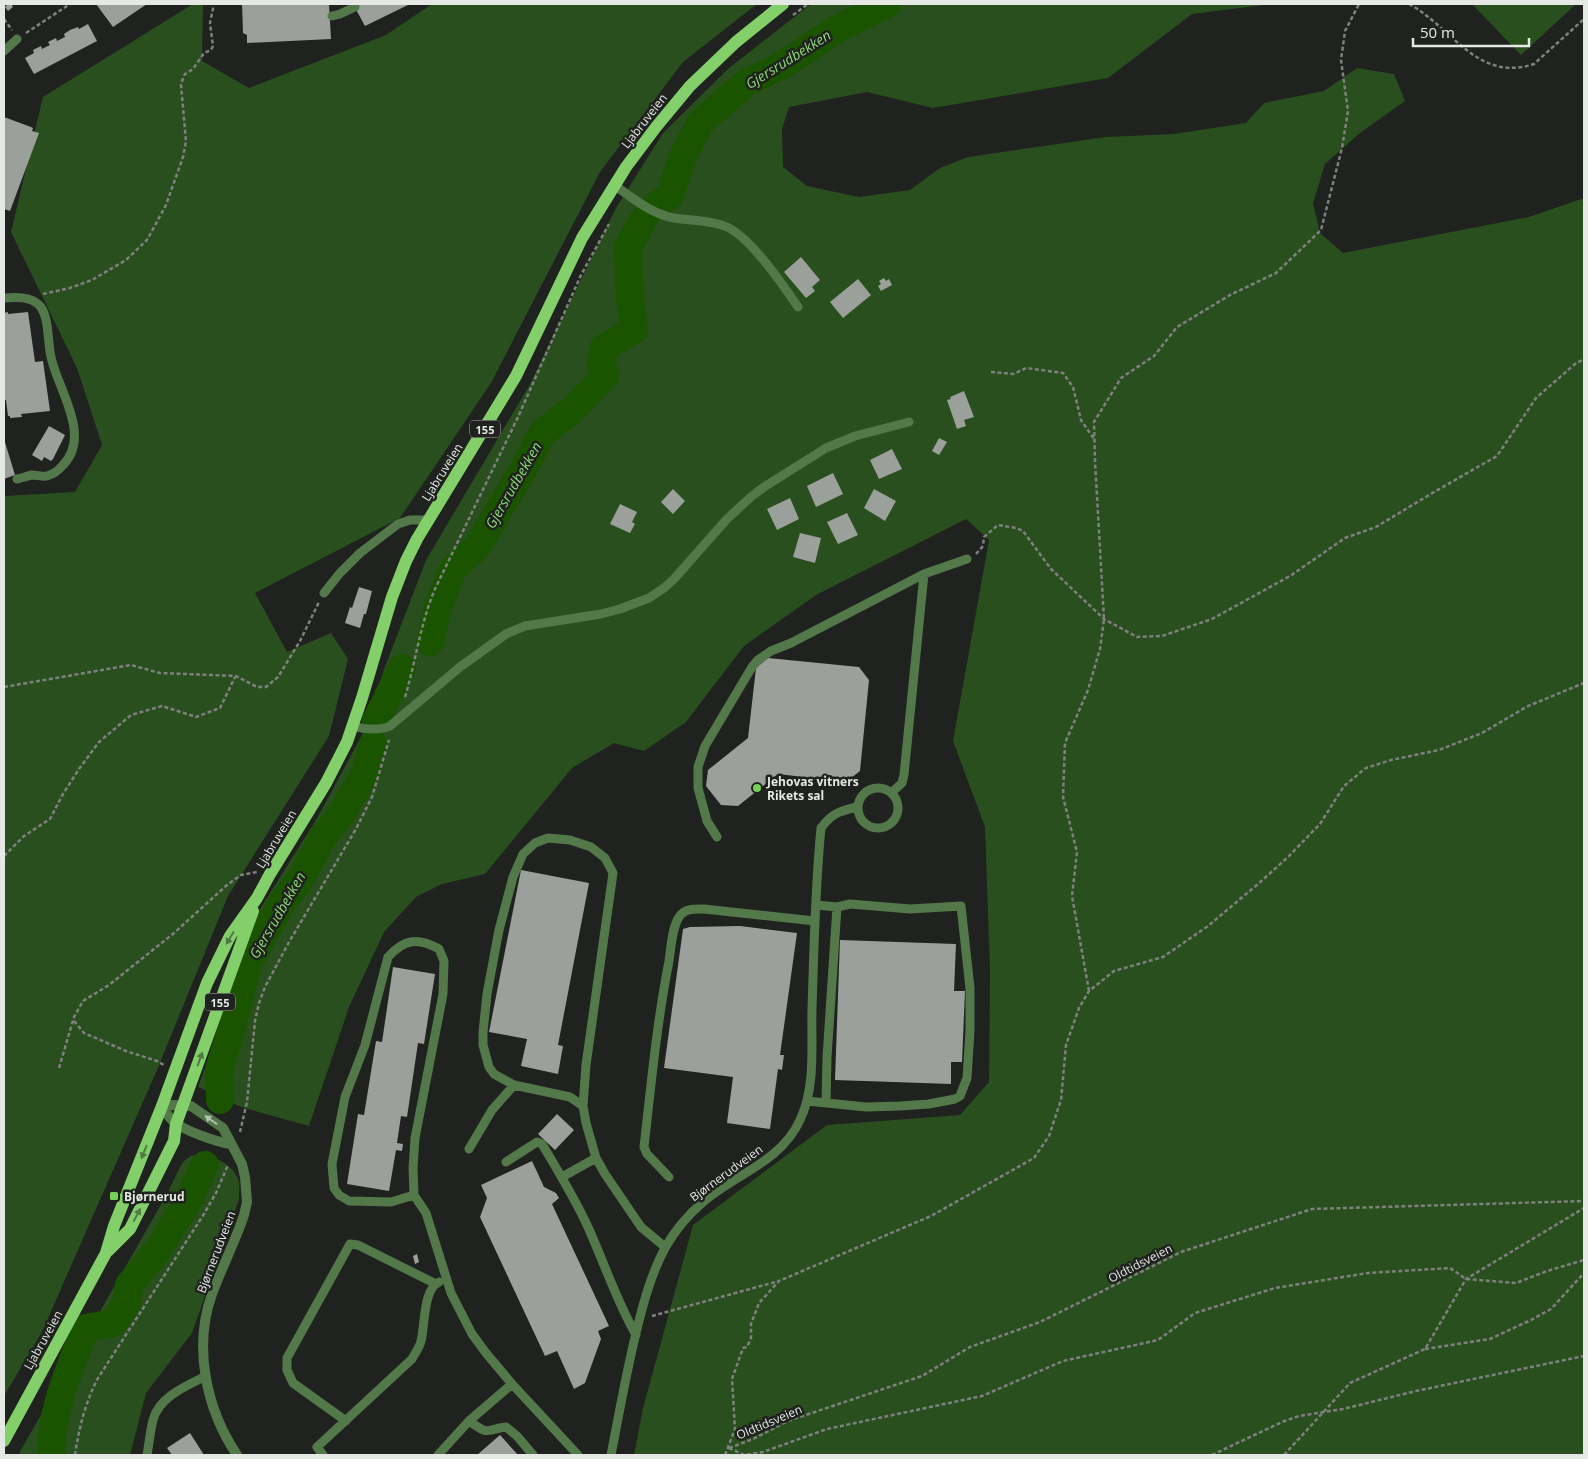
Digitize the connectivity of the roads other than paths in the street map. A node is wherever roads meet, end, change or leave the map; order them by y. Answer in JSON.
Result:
{"nodes":[{"id":1,"x":783,"y":4,"type":"edge"},
{"id":2,"x":355,"y":7,"type":"dead end"},
{"id":3,"x":332,"y":16,"type":"dead end"},
{"id":4,"x":17,"y":38,"type":"road end"},
{"id":5,"x":4,"y":51,"type":"edge"},
{"id":6,"x":614,"y":185,"type":"junction"},
{"id":7,"x":4,"y":298,"type":"edge"},
{"id":8,"x":798,"y":307,"type":"dead end"},
{"id":9,"x":909,"y":422,"type":"dead end"},
{"id":10,"x":17,"y":479,"type":"dead end"},
{"id":11,"x":428,"y":520,"type":"junction"},
{"id":12,"x":967,"y":559,"type":"road end"},
{"id":13,"x":924,"y":574,"type":"junction"},
{"id":14,"x":324,"y":592,"type":"road end"},
{"id":15,"x":352,"y":726,"type":"junction"},
{"id":16,"x":891,"y":793,"type":"junction"},
{"id":17,"x":858,"y":807,"type":"junction"},
{"id":18,"x":716,"y":837,"type":"dead end"},
{"id":19,"x":257,"y":898,"type":"junction"},
{"id":20,"x":816,"y":905,"type":"junction"},
{"id":21,"x":837,"y":907,"type":"junction"},
{"id":22,"x":815,"y":922,"type":"junction"},
{"id":23,"x":514,"y":1085,"type":"junction"},
{"id":24,"x":807,"y":1101,"type":"junction"},
{"id":25,"x":826,"y":1103,"type":"junction"},
{"id":26,"x":183,"y":1105,"type":"junction"},
{"id":27,"x":162,"y":1106,"type":"junction"},
{"id":28,"x":583,"y":1106,"type":"junction"},
{"id":29,"x":176,"y":1124,"type":"junction"},
{"id":30,"x":230,"y":1144,"type":"junction"},
{"id":31,"x":469,"y":1149,"type":"dead end"},
{"id":32,"x":596,"y":1158,"type":"junction"},
{"id":33,"x":506,"y":1162,"type":"dead end"},
{"id":34,"x":562,"y":1177,"type":"junction"},
{"id":35,"x":669,"y":1177,"type":"dead end"},
{"id":36,"x":414,"y":1195,"type":"junction"},
{"id":37,"x":665,"y":1247,"type":"junction"},
{"id":38,"x":106,"y":1252,"type":"junction"},
{"id":39,"x":446,"y":1280,"type":"junction"},
{"id":40,"x":436,"y":1284,"type":"junction"},
{"id":41,"x":636,"y":1335,"type":"junction"},
{"id":42,"x":206,"y":1376,"type":"junction"},
{"id":43,"x":512,"y":1384,"type":"junction"},
{"id":44,"x":346,"y":1421,"type":"junction"},
{"id":45,"x":469,"y":1421,"type":"junction"},
{"id":46,"x":4,"y":1440,"type":"edge"},
{"id":47,"x":147,"y":1455,"type":"edge"},
{"id":48,"x":237,"y":1455,"type":"edge"},
{"id":49,"x":323,"y":1455,"type":"edge"},
{"id":50,"x":438,"y":1455,"type":"edge"},
{"id":51,"x":534,"y":1455,"type":"edge"},
{"id":52,"x":578,"y":1455,"type":"edge"},
{"id":53,"x":611,"y":1455,"type":"edge"}],
"edges":[{"from":1,"to":6,"type":"main road","name":"Ljabruveien","number":"155"},
{"from":2,"to":3,"type":"lane"},
{"from":4,"to":5,"type":"lane"},
{"from":6,"to":8,"type":"lane"},
{"from":6,"to":11,"type":"main road","name":"Ljabruveien","number":"155"},
{"from":7,"to":10,"type":"lane"},
{"from":9,"to":15,"type":"lane"},
{"from":11,"to":14,"type":"lane"},
{"from":11,"to":15,"type":"main road","name":"Ljabruveien","number":"155"},
{"from":12,"to":13,"type":"lane"},
{"from":13,"to":16,"type":"lane"},
{"from":13,"to":18,"type":"lane"},
{"from":15,"to":19,"type":"main road","name":"Ljabruveien","number":"155"},
{"from":16,"to":17,"type":"lane"},
{"from":16,"to":17,"type":"lane"},
{"from":17,"to":20,"type":"lane","name":"Bjørnerudveien"},
{"from":26,"to":19,"type":"main road","name":"Ljabruveien","number":"155","one_way":true},
{"from":19,"to":27,"type":"main road","name":"Ljabruveien","number":"155","one_way":true},
{"from":20,"to":21,"type":"lane"},
{"from":20,"to":22,"type":"lane","name":"Bjørnerudveien"},
{"from":21,"to":25,"type":"lane"},
{"from":21,"to":25,"type":"lane"},
{"from":22,"to":24,"type":"lane","name":"Bjørnerudveien"},
{"from":22,"to":35,"type":"lane"},
{"from":23,"to":28,"type":"lane"},
{"from":23,"to":28,"type":"lane"},
{"from":23,"to":31,"type":"lane"},
{"from":24,"to":25,"type":"lane"},
{"from":24,"to":37,"type":"lane","name":"Bjørnerudveien"},
{"from":26,"to":27,"type":"street","name":"Bjørnerudveien"},
{"from":26,"to":29,"type":"main road","name":"Ljabruveien","number":"155"},
{"from":30,"to":26,"type":"street","name":"Bjørnerudveien","one_way":true},
{"from":27,"to":29,"type":"street"},
{"from":27,"to":38,"type":"main road","name":"Ljabruveien","number":"155","one_way":true},
{"from":28,"to":32,"type":"lane"},
{"from":29,"to":30,"type":"street"},
{"from":38,"to":29,"type":"main road","name":"Ljabruveien","number":"155","one_way":true},
{"from":30,"to":42,"type":"street","name":"Bjørnerudveien"},
{"from":32,"to":34,"type":"lane"},
{"from":32,"to":37,"type":"lane"},
{"from":33,"to":34,"type":"lane"},
{"from":34,"to":41,"type":"lane"},
{"from":36,"to":36,"type":"lane"},
{"from":36,"to":39,"type":"lane"},
{"from":37,"to":41,"type":"lane","name":"Bjørnerudveien"},
{"from":38,"to":46,"type":"main road","name":"Ljabruveien","number":"155"},
{"from":39,"to":40,"type":"lane"},
{"from":39,"to":43,"type":"lane"},
{"from":40,"to":44,"type":"lane"},
{"from":40,"to":44,"type":"lane"},
{"from":41,"to":53,"type":"lane","name":"Bjørnerudveien"},
{"from":42,"to":47,"type":"lane"},
{"from":42,"to":48,"type":"street","name":"Bjørnerudveien"},
{"from":43,"to":45,"type":"lane"},
{"from":43,"to":52,"type":"lane"},
{"from":44,"to":49,"type":"lane"},
{"from":45,"to":50,"type":"lane"},
{"from":45,"to":51,"type":"lane"}]}
